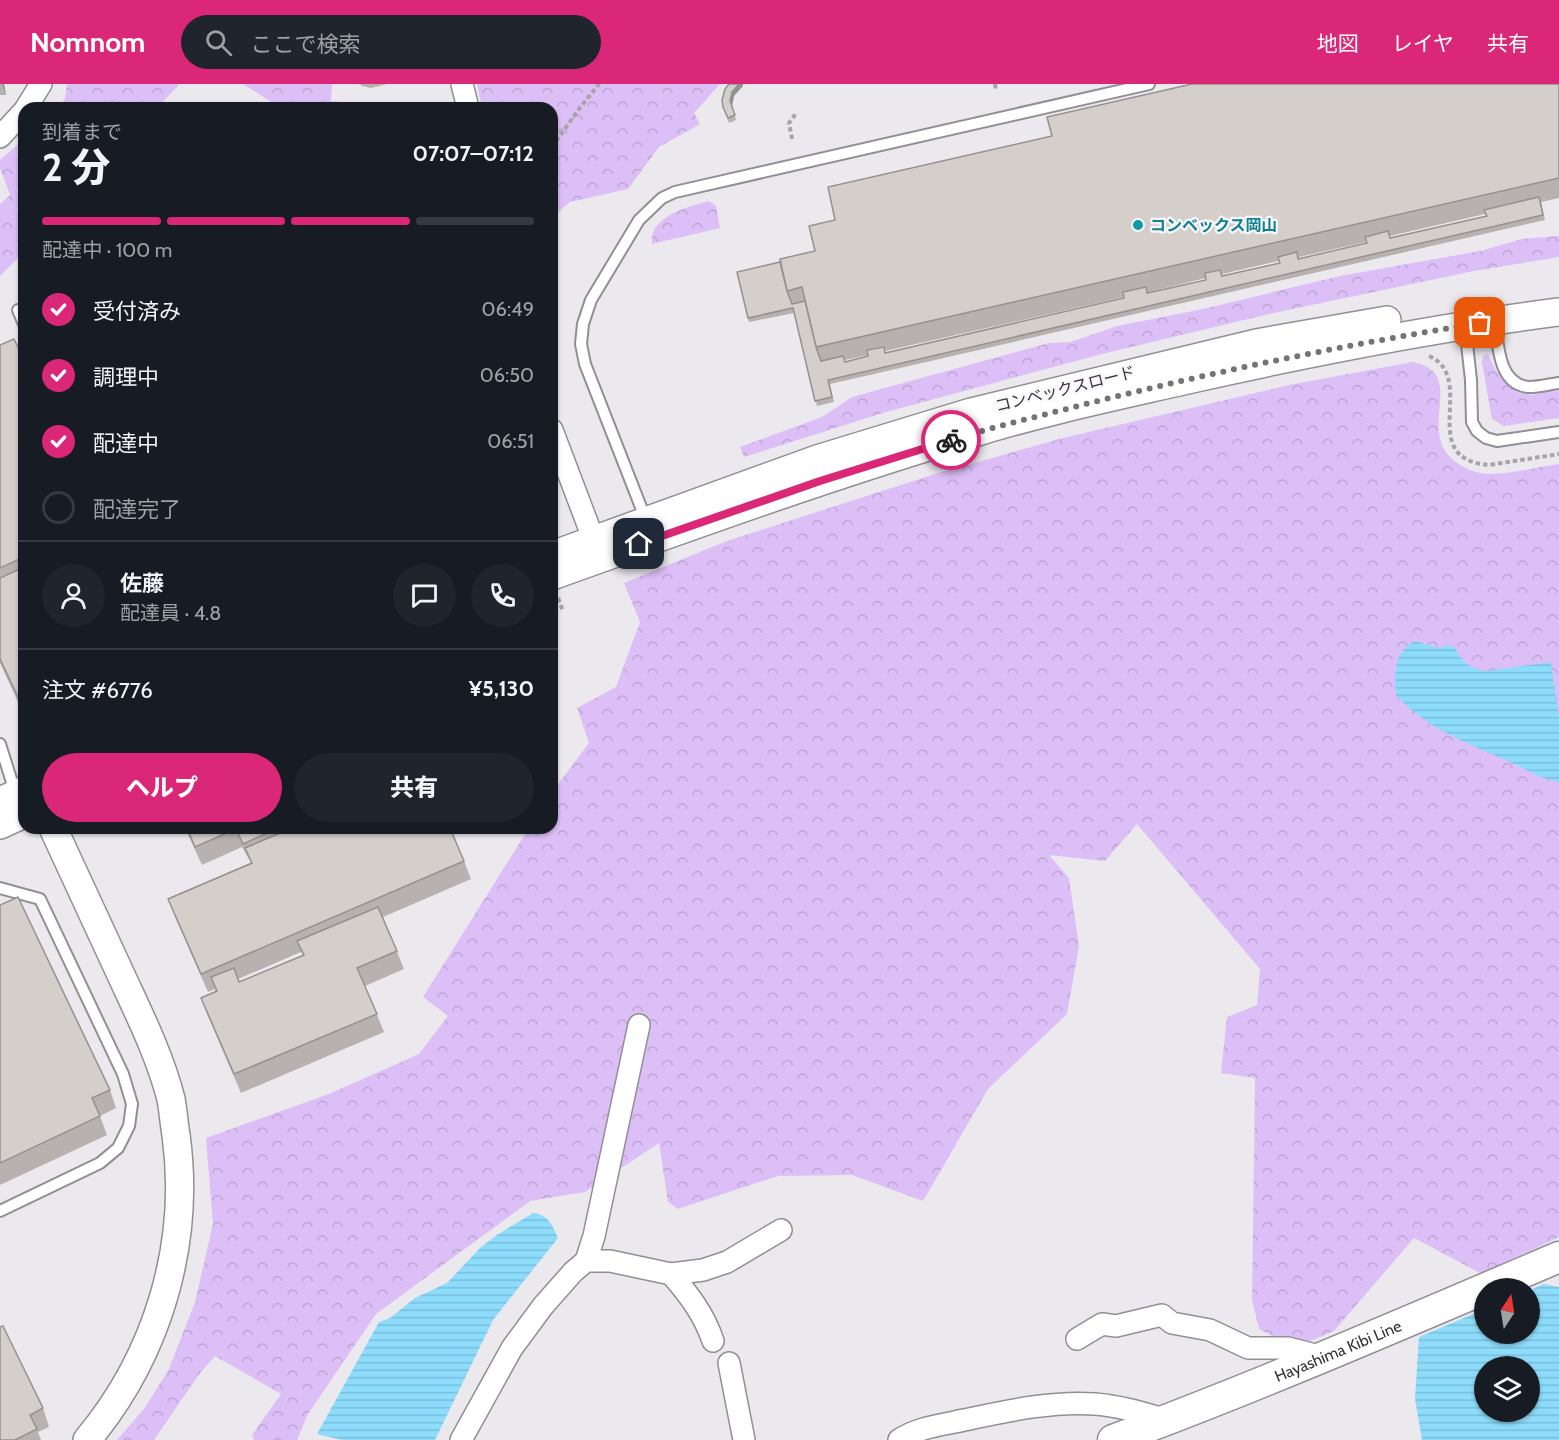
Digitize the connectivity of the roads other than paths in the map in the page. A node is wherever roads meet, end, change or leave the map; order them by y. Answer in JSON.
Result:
{"nodes":[{"id":1,"x":41,"y":84,"type":"edge"},
{"id":2,"x":462,"y":84,"type":"edge"},
{"id":3,"x":1149,"y":84,"type":"edge"},
{"id":4,"x":27,"y":102,"type":"edge"},
{"id":5,"x":466,"y":102,"type":"edge"},
{"id":6,"x":1559,"y":293,"type":"edge"},
{"id":7,"x":1559,"y":312,"type":"edge"},
{"id":8,"x":1495,"y":320,"type":"junction"},
{"id":9,"x":1464,"y":326,"type":"junction"},
{"id":10,"x":1559,"y":383,"type":"edge"},
{"id":11,"x":1559,"y":432,"type":"edge"},
{"id":12,"x":558,"y":446,"type":"edge"},
{"id":13,"x":646,"y":520,"type":"junction"},
{"id":14,"x":593,"y":538,"type":"junction"},
{"id":15,"x":558,"y":553,"type":"edge"},
{"id":16,"x":558,"y":586,"type":"edge"},
{"id":17,"x":0,"y":744,"type":"edge"},
{"id":18,"x":14,"y":806,"type":"edge"},
{"id":19,"x":56,"y":834,"type":"edge"},
{"id":20,"x":0,"y":888,"type":"edge"},
{"id":21,"x":639,"y":1025,"type":"dead end"},
{"id":22,"x":0,"y":1211,"type":"edge"},
{"id":23,"x":781,"y":1230,"type":"dead end"},
{"id":24,"x":1559,"y":1257,"type":"edge"},
{"id":25,"x":586,"y":1261,"type":"junction"},
{"id":26,"x":671,"y":1274,"type":"junction"},
{"id":27,"x":1077,"y":1339,"type":"dead end"},
{"id":28,"x":713,"y":1341,"type":"dead end"},
{"id":29,"x":1323,"y":1357,"type":"junction"},
{"id":30,"x":729,"y":1363,"type":"dead end"},
{"id":31,"x":1167,"y":1420,"type":"junction"},
{"id":32,"x":87,"y":1440,"type":"edge"},
{"id":33,"x":461,"y":1440,"type":"edge"},
{"id":34,"x":744,"y":1440,"type":"edge"},
{"id":35,"x":899,"y":1440,"type":"edge"},
{"id":36,"x":1113,"y":1440,"type":"edge"}],
"edges":[{"from":1,"to":4,"type":"street"},
{"from":2,"to":5,"type":"street"},
{"from":3,"to":13,"type":"lane"},
{"from":6,"to":13,"type":"street","name":"コンベックスロード"},
{"from":7,"to":8,"type":"street","name":"コンベックスロード"},
{"from":8,"to":9,"type":"street","name":"コンベックスロード"},
{"from":8,"to":10,"type":"lane"},
{"from":9,"to":11,"type":"lane"},
{"from":9,"to":16,"type":"street","name":"コンベックスロード"},
{"from":12,"to":14,"type":"street"},
{"from":13,"to":14,"type":"street","name":"コンベックスロード"},
{"from":14,"to":15,"type":"street","name":"コンベックスロード"},
{"from":17,"to":18,"type":"lane"},
{"from":19,"to":32,"type":"street"},
{"from":20,"to":22,"type":"lane"},
{"from":21,"to":25,"type":"street"},
{"from":23,"to":26,"type":"street"},
{"from":24,"to":29,"type":"main road","name":"Hayashima Kibi Line"},
{"from":25,"to":26,"type":"street"},
{"from":25,"to":33,"type":"street"},
{"from":26,"to":28,"type":"street"},
{"from":27,"to":29,"type":"street"},
{"from":29,"to":31,"type":"main road","name":"Hayashima Kibi Line"},
{"from":30,"to":34,"type":"street"},
{"from":31,"to":35,"type":"street"},
{"from":31,"to":36,"type":"main road","name":"Hayashima Kibi Line"}]}
